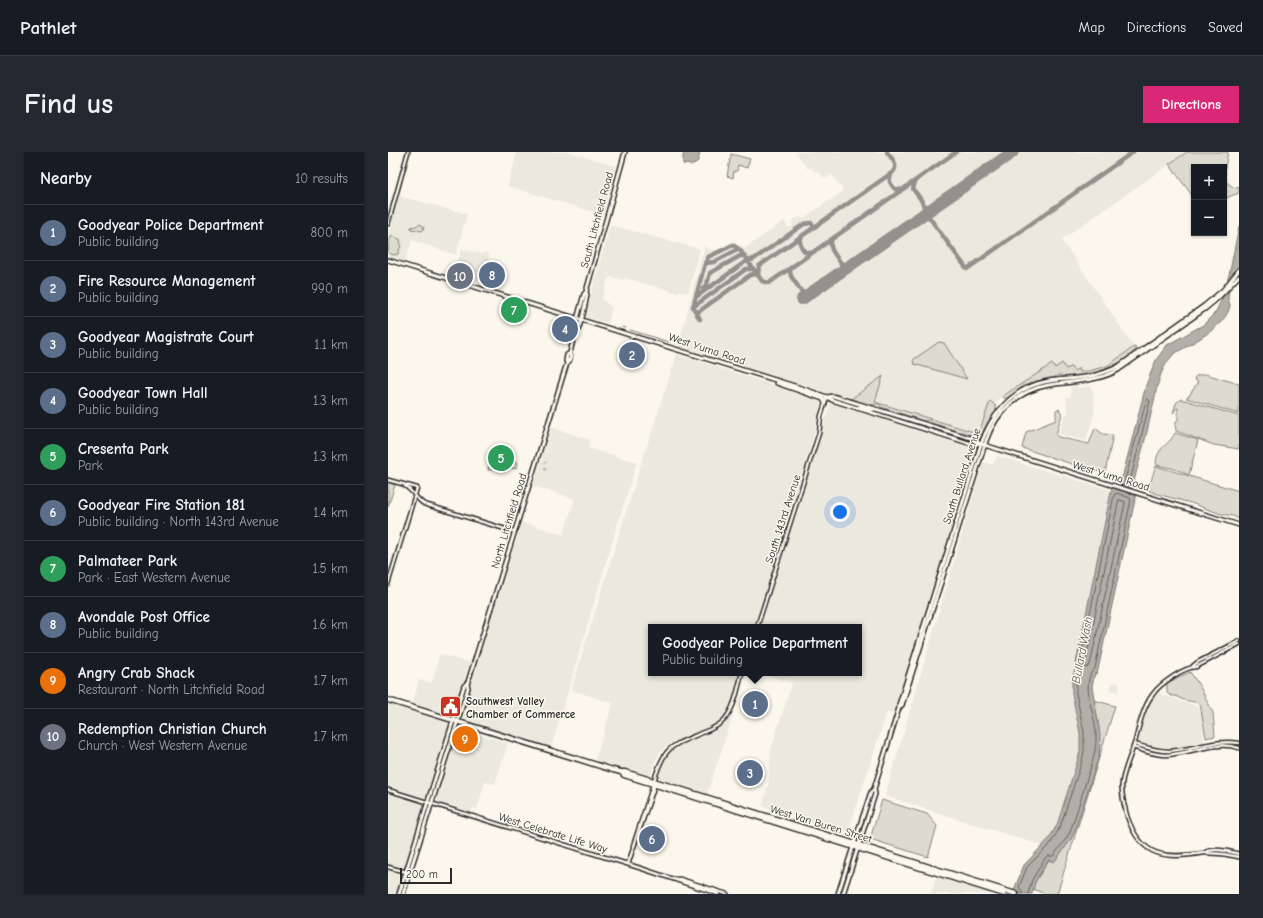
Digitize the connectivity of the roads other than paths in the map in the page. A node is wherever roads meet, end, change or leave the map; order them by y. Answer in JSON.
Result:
{"nodes":[{"id":1,"x":408,"y":152,"type":"edge"},
{"id":2,"x":625,"y":152,"type":"edge"},
{"id":3,"x":388,"y":224,"type":"edge"},
{"id":4,"x":388,"y":260,"type":"edge"},
{"id":5,"x":1239,"y":270,"type":"edge"},
{"id":6,"x":1239,"y":276,"type":"edge"},
{"id":7,"x":579,"y":318,"type":"junction"},
{"id":8,"x":757,"y":375,"type":"junction"},
{"id":9,"x":827,"y":397,"type":"junction"},
{"id":10,"x":825,"y":403,"type":"junction"},
{"id":11,"x":857,"y":408,"type":"junction"},
{"id":12,"x":875,"y":408,"type":"junction"},
{"id":13,"x":981,"y":444,"type":"junction"},
{"id":14,"x":388,"y":480,"type":"edge"},
{"id":15,"x":402,"y":483,"type":"junction"},
{"id":16,"x":415,"y":496,"type":"junction"},
{"id":17,"x":1239,"y":525,"type":"edge"},
{"id":18,"x":515,"y":532,"type":"junction"},
{"id":19,"x":388,"y":584,"type":"edge"},
{"id":20,"x":758,"y":624,"type":"edge"},
{"id":21,"x":1239,"y":641,"type":"edge"},
{"id":22,"x":1239,"y":644,"type":"edge"},
{"id":23,"x":1192,"y":667,"type":"junction"},
{"id":24,"x":741,"y":676,"type":"edge"},
{"id":25,"x":388,"y":700,"type":"edge"},
{"id":26,"x":456,"y":721,"type":"junction"},
{"id":27,"x":1239,"y":743,"type":"edge"},
{"id":28,"x":1133,"y":746,"type":"junction"},
{"id":29,"x":1239,"y":748,"type":"edge"},
{"id":30,"x":441,"y":758,"type":"junction"},
{"id":31,"x":441,"y":771,"type":"junction"},
{"id":32,"x":437,"y":772,"type":"junction"},
{"id":33,"x":654,"y":782,"type":"junction"},
{"id":34,"x":438,"y":783,"type":"junction"},
{"id":35,"x":874,"y":789,"type":"junction"},
{"id":36,"x":388,"y":790,"type":"edge"},
{"id":37,"x":708,"y":801,"type":"junction"},
{"id":38,"x":719,"y":801,"type":"junction"},
{"id":39,"x":427,"y":802,"type":"junction"},
{"id":40,"x":431,"y":803,"type":"junction"},
{"id":41,"x":853,"y":845,"type":"junction"},
{"id":42,"x":858,"y":847,"type":"junction"},
{"id":43,"x":1227,"y":853,"type":"junction"},
{"id":44,"x":1239,"y":854,"type":"edge"},
{"id":45,"x":1239,"y":858,"type":"edge"},
{"id":46,"x":906,"y":862,"type":"junction"},
{"id":47,"x":628,"y":864,"type":"junction"},
{"id":48,"x":388,"y":867,"type":"edge"},
{"id":49,"x":405,"y":872,"type":"junction"},
{"id":50,"x":410,"y":873,"type":"junction"},
{"id":51,"x":674,"y":879,"type":"junction"},
{"id":52,"x":398,"y":894,"type":"edge"},
{"id":53,"x":403,"y":894,"type":"edge"},
{"id":54,"x":718,"y":894,"type":"edge"},
{"id":55,"x":727,"y":894,"type":"edge"},
{"id":56,"x":838,"y":894,"type":"edge"},
{"id":57,"x":843,"y":894,"type":"edge"},
{"id":58,"x":1004,"y":894,"type":"edge"},
{"id":59,"x":1016,"y":894,"type":"edge"}],
"edges":[{"from":1,"to":3,"type":"street"},
{"from":2,"to":7,"type":"main road","name":"South Litchfield Road"},
{"from":4,"to":7,"type":"main road","name":"West Yuma Road"},
{"from":5,"to":13,"type":"main road","name":"South Bullard Avenue"},
{"from":6,"to":13,"type":"main road","name":"South Bullard Avenue"},
{"from":7,"to":8,"type":"main road","name":"West Yuma Road"},
{"from":7,"to":18,"type":"main road","name":"North Litchfield Road"},
{"from":8,"to":9,"type":"main road","name":"West Yuma Road"},
{"from":8,"to":10,"type":"main road"},
{"from":9,"to":10,"type":"street","name":"South 143rd Avenue"},
{"from":9,"to":11,"type":"main road","name":"West Yuma Road"},
{"from":9,"to":12,"type":"main road","name":"West Yuma Road"},
{"from":10,"to":20,"type":"street","name":"South 143rd Avenue"},
{"from":11,"to":12,"type":"main road"},
{"from":11,"to":13,"type":"main road","name":"West Yuma Road"},
{"from":12,"to":13,"type":"main road","name":"West Yuma Road"},
{"from":13,"to":17,"type":"main road","name":"West Yuma Road"},
{"from":13,"to":35,"type":"main road","name":"South Bullard Avenue"},
{"from":14,"to":15,"type":"street"},
{"from":15,"to":16,"type":"street"},
{"from":15,"to":16,"type":"street"},
{"from":16,"to":18,"type":"street"},
{"from":16,"to":19,"type":"street"},
{"from":18,"to":26,"type":"main road","name":"North Litchfield Road"},
{"from":21,"to":23,"type":"street"},
{"from":22,"to":23,"type":"street"},
{"from":23,"to":28,"type":"street"},
{"from":24,"to":33,"type":"street"},
{"from":25,"to":26,"type":"main road","name":"West Van Buren Street"},
{"from":26,"to":30,"type":"main road","name":"North Litchfield Road"},
{"from":26,"to":31,"type":"main road","name":"North Litchfield Road"},
{"from":26,"to":33,"type":"main road","name":"West Van Buren Street"},
{"from":27,"to":28,"type":"street"},
{"from":28,"to":29,"type":"street"},
{"from":28,"to":43,"type":"street"},
{"from":30,"to":31,"type":"main road"},
{"from":30,"to":32,"type":"main road","name":"North Litchfield Road"},
{"from":31,"to":34,"type":"main road","name":"North Litchfield Road"},
{"from":32,"to":34,"type":"main road"},
{"from":32,"to":39,"type":"main road","name":"North Litchfield Road"},
{"from":33,"to":37,"type":"main road","name":"West Van Buren Street"},
{"from":33,"to":38,"type":"main road","name":"West Van Buren Street"},
{"from":33,"to":47,"type":"street"},
{"from":34,"to":40,"type":"main road","name":"North Litchfield Road"},
{"from":35,"to":41,"type":"main road"},
{"from":35,"to":42,"type":"main road"},
{"from":36,"to":39,"type":"street","name":"West Celebrate Life Way"},
{"from":37,"to":38,"type":"main road"},
{"from":37,"to":41,"type":"main road","name":"West Van Buren Street"},
{"from":38,"to":41,"type":"main road","name":"West Van Buren Street"},
{"from":39,"to":40,"type":"street","name":"West Celebrate Life Way"},
{"from":39,"to":49,"type":"main road","name":"North Litchfield Road"},
{"from":40,"to":47,"type":"street","name":"West Celebrate Life Way"},
{"from":40,"to":50,"type":"main road","name":"North Litchfield Road"},
{"from":41,"to":42,"type":"main road","name":"West Van Buren Street"},
{"from":41,"to":56,"type":"main road"},
{"from":42,"to":46,"type":"main road","name":"West Van Buren Street"},
{"from":42,"to":57,"type":"main road"},
{"from":43,"to":44,"type":"street"},
{"from":43,"to":45,"type":"street"},
{"from":46,"to":58,"type":"main road","name":"West Van Buren Street"},
{"from":46,"to":59,"type":"main road","name":"West Van Buren Street"},
{"from":47,"to":51,"type":"street","name":"West Celebrate Life Way"},
{"from":48,"to":49,"type":"street"},
{"from":49,"to":50,"type":"street"},
{"from":49,"to":52,"type":"main road","name":"North Litchfield Road"},
{"from":50,"to":53,"type":"main road","name":"North Litchfield Road"},
{"from":51,"to":54,"type":"street","name":"West Celebrate Life Way"},
{"from":51,"to":55,"type":"street","name":"West Celebrate Life Way"}]}
